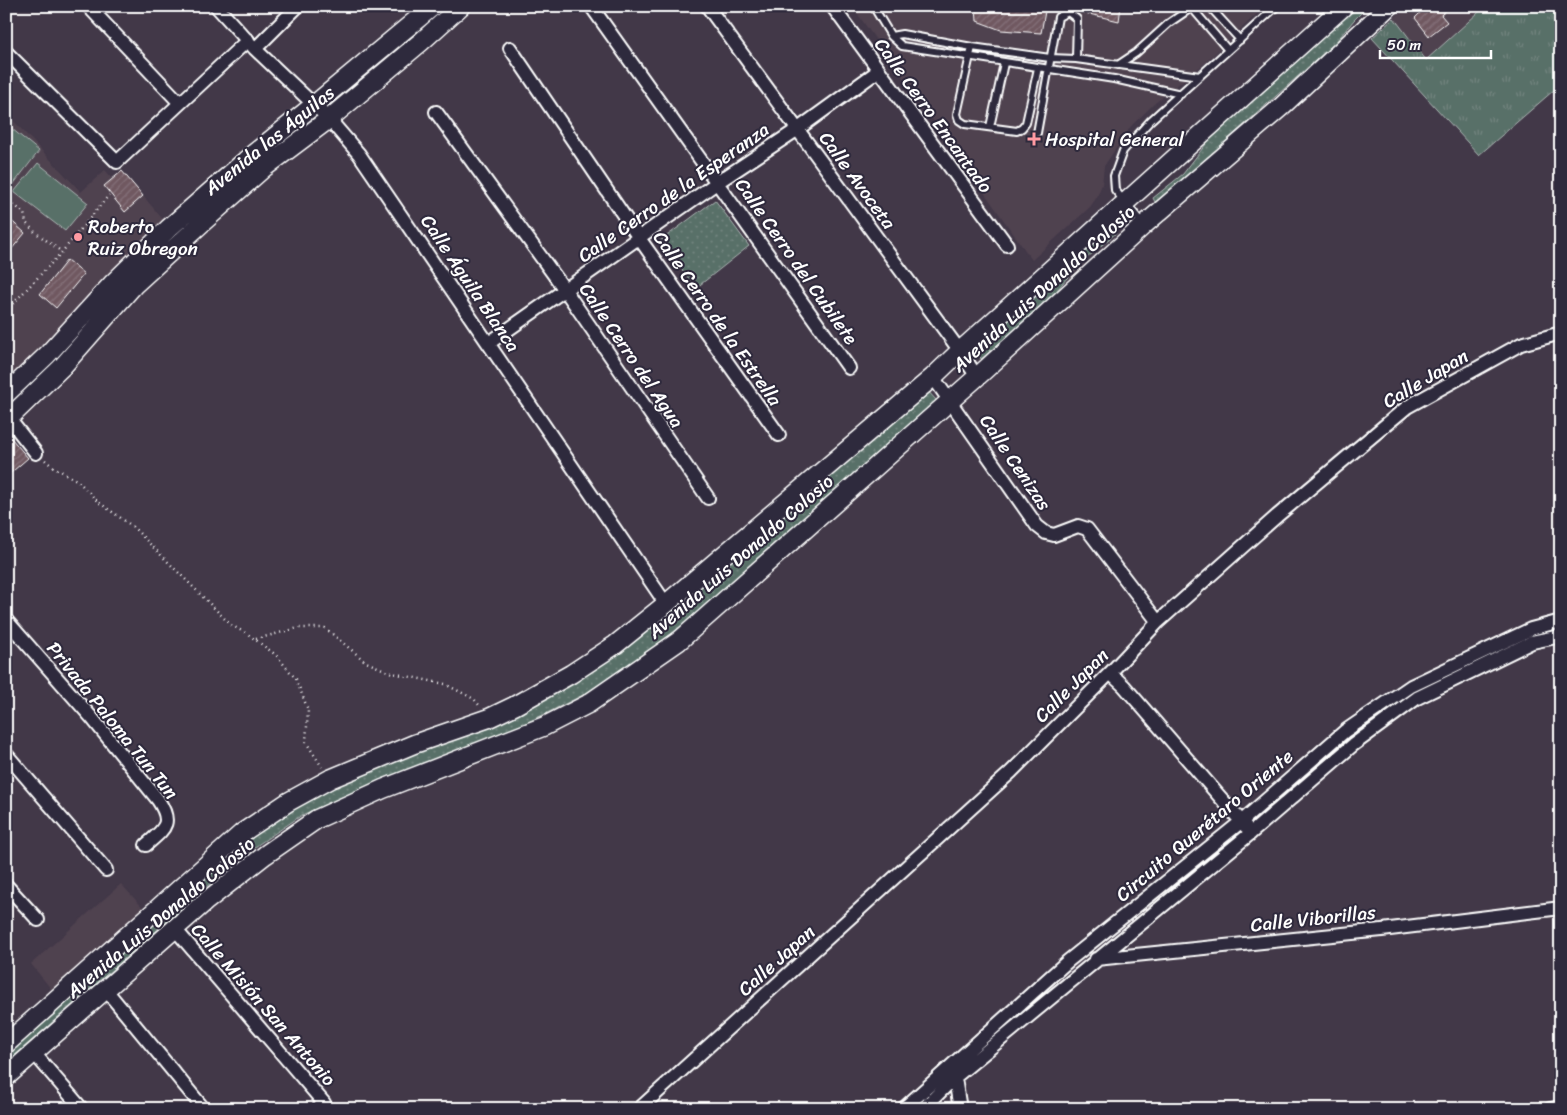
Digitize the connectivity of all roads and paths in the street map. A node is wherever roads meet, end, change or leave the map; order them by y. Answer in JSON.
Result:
{"nodes":[{"id":1,"x":88,"y":6,"type":"edge"},
{"id":2,"x":216,"y":6,"type":"edge"},
{"id":3,"x":298,"y":6,"type":"edge"},
{"id":4,"x":433,"y":6,"type":"edge"},
{"id":5,"x":460,"y":6,"type":"edge"},
{"id":6,"x":591,"y":6,"type":"edge"},
{"id":7,"x":707,"y":6,"type":"edge"},
{"id":8,"x":832,"y":6,"type":"edge"},
{"id":9,"x":874,"y":6,"type":"edge"},
{"id":10,"x":1209,"y":6,"type":"edge"},
{"id":11,"x":1277,"y":6,"type":"edge"},
{"id":12,"x":1344,"y":6,"type":"edge"},
{"id":13,"x":1389,"y":6,"type":"edge"},
{"id":14,"x":1193,"y":7,"type":"edge"},
{"id":15,"x":891,"y":36,"type":"junction"},
{"id":16,"x":1240,"y":40,"type":"junction"},
{"id":17,"x":251,"y":44,"type":"junction"},
{"id":18,"x":972,"y":47,"type":"junction"},
{"id":19,"x":510,"y":48,"type":"dead end"},
{"id":20,"x":1228,"y":50,"type":"junction"},
{"id":21,"x":6,"y":52,"type":"edge"},
{"id":22,"x":970,"y":58,"type":"junction"},
{"id":23,"x":1050,"y":58,"type":"junction"},
{"id":24,"x":1076,"y":59,"type":"junction"},
{"id":25,"x":1004,"y":62,"type":"junction"},
{"id":26,"x":1117,"y":66,"type":"junction"},
{"id":27,"x":1038,"y":68,"type":"junction"},
{"id":28,"x":1048,"y":69,"type":"junction"},
{"id":29,"x":878,"y":71,"type":"junction"},
{"id":30,"x":1200,"y":76,"type":"junction"},
{"id":31,"x":1181,"y":94,"type":"junction"},
{"id":32,"x":180,"y":102,"type":"junction"},
{"id":33,"x":314,"y":105,"type":"junction"},
{"id":34,"x":436,"y":112,"type":"dead end"},
{"id":35,"x":329,"y":119,"type":"junction"},
{"id":36,"x":990,"y":127,"type":"junction"},
{"id":37,"x":798,"y":129,"type":"junction"},
{"id":38,"x":1037,"y":133,"type":"dead end"},
{"id":39,"x":718,"y":182,"type":"junction"},
{"id":40,"x":109,"y":195,"type":"dead end"},
{"id":41,"x":6,"y":198,"type":"edge"},
{"id":42,"x":1126,"y":203,"type":"junction"},
{"id":43,"x":1144,"y":225,"type":"junction"},
{"id":44,"x":639,"y":238,"type":"junction"},
{"id":45,"x":1007,"y":245,"type":"dead end"},
{"id":46,"x":62,"y":252,"type":"junction"},
{"id":47,"x":565,"y":290,"type":"junction"},
{"id":48,"x":102,"y":309,"type":"junction"},
{"id":49,"x":6,"y":311,"type":"edge"},
{"id":50,"x":1561,"y":333,"type":"edge"},
{"id":51,"x":489,"y":343,"type":"junction"},
{"id":52,"x":960,"y":351,"type":"junction"},
{"id":53,"x":849,"y":368,"type":"dead end"},
{"id":54,"x":934,"y":377,"type":"junction"},
{"id":55,"x":977,"y":377,"type":"junction"},
{"id":56,"x":6,"y":394,"type":"edge"},
{"id":57,"x":950,"y":399,"type":"junction"},
{"id":58,"x":7,"y":418,"type":"edge"},
{"id":59,"x":779,"y":435,"type":"dead end"},
{"id":60,"x":36,"y":453,"type":"joint"},
{"id":61,"x":708,"y":498,"type":"dead end"},
{"id":62,"x":666,"y":604,"type":"junction"},
{"id":63,"x":6,"y":620,"type":"edge"},
{"id":64,"x":1561,"y":621,"type":"edge"},
{"id":65,"x":1158,"y":622,"type":"junction"},
{"id":66,"x":1561,"y":636,"type":"edge"},
{"id":67,"x":254,"y":639,"type":"junction"},
{"id":68,"x":1110,"y":673,"type":"junction"},
{"id":69,"x":1411,"y":686,"type":"junction"},
{"id":70,"x":1417,"y":698,"type":"junction"},
{"id":71,"x":489,"y":718,"type":"junction"},
{"id":72,"x":6,"y":754,"type":"edge"},
{"id":73,"x":330,"y":779,"type":"junction"},
{"id":74,"x":1242,"y":821,"type":"junction"},
{"id":75,"x":1251,"y":833,"type":"junction"},
{"id":76,"x":146,"y":845,"type":"dead end"},
{"id":77,"x":106,"y":870,"type":"dead end"},
{"id":78,"x":6,"y":886,"type":"edge"},
{"id":79,"x":1561,"y":908,"type":"edge"},
{"id":80,"x":38,"y":920,"type":"dead end"},
{"id":81,"x":175,"y":929,"type":"junction"},
{"id":82,"x":1098,"y":959,"type":"junction"},
{"id":83,"x":1068,"y":961,"type":"junction"},
{"id":84,"x":106,"y":990,"type":"junction"},
{"id":85,"x":6,"y":1044,"type":"edge"},
{"id":86,"x":34,"y":1053,"type":"junction"},
{"id":87,"x":954,"y":1071,"type":"junction"},
{"id":88,"x":6,"y":1077,"type":"edge"},
{"id":89,"x":931,"y":1083,"type":"junction"},
{"id":90,"x":936,"y":1103,"type":"edge"},
{"id":91,"x":321,"y":1106,"type":"edge"},
{"id":92,"x":1561,"y":1107,"type":"edge"},
{"id":93,"x":82,"y":1109,"type":"edge"},
{"id":94,"x":204,"y":1109,"type":"edge"},
{"id":95,"x":639,"y":1109,"type":"edge"},
{"id":96,"x":903,"y":1109,"type":"edge"},
{"id":97,"x":923,"y":1109,"type":"edge"},
{"id":98,"x":960,"y":1109,"type":"edge"},
{"id":99,"x":1550,"y":1109,"type":"edge"}],
"edges":[{"from":1,"to":32,"type":"street"},
{"from":2,"to":17,"type":"street","name":"Calle Águila Blanca"},
{"from":3,"to":17,"type":"street"},
{"from":4,"to":33,"type":"street","name":"Avenida las Águilas"},
{"from":5,"to":35,"type":"street","name":"Avenida las Águilas"},
{"from":6,"to":39,"type":"street","name":"Calle Cerro del Cubilete"},
{"from":7,"to":37,"type":"street","name":"Calle Avoceta"},
{"from":8,"to":29,"type":"street","name":"Calle Cerro Encantado"},
{"from":9,"to":15,"type":"lane"},
{"from":10,"to":16,"type":"lane"},
{"from":11,"to":16,"type":"lane"},
{"from":12,"to":42,"type":"street","name":"Avenida Luis Donaldo Colosio"},
{"from":13,"to":43,"type":"street","name":"Avenida Luis Donaldo Colosio"},
{"from":14,"to":20,"type":"lane"},
{"from":14,"to":26,"type":"lane"},
{"from":15,"to":18,"type":"lane"},
{"from":15,"to":22,"type":"lane"},
{"from":16,"to":20,"type":"lane"},
{"from":17,"to":32,"type":"street"},
{"from":17,"to":33,"type":"street","name":"Calle Águila Blanca"},
{"from":18,"to":22,"type":"lane"},
{"from":18,"to":23,"type":"lane"},
{"from":19,"to":44,"type":"street","name":"Calle Cerro de la Estrella"},
{"from":20,"to":30,"type":"lane"},
{"from":21,"to":32,"type":"street"},
{"from":22,"to":25,"type":"lane"},
{"from":22,"to":36,"type":"lane"},
{"from":23,"to":24,"type":"lane"},
{"from":23,"to":24,"type":"lane"},
{"from":23,"to":28,"type":"lane"},
{"from":24,"to":26,"type":"lane"},
{"from":25,"to":27,"type":"lane"},
{"from":25,"to":36,"type":"lane"},
{"from":26,"to":30,"type":"lane"},
{"from":27,"to":28,"type":"lane"},
{"from":27,"to":36,"type":"lane"},
{"from":28,"to":31,"type":"lane"},
{"from":28,"to":38,"type":"lane"},
{"from":29,"to":37,"type":"street","name":"Calle Cerro de la Esperanza"},
{"from":29,"to":45,"type":"street","name":"Calle Cerro Encantado"},
{"from":30,"to":31,"type":"lane"},
{"from":31,"to":42,"type":"lane"},
{"from":33,"to":35,"type":"street","name":"Calle Águila Blanca"},
{"from":33,"to":48,"type":"street","name":"Avenida las Águilas"},
{"from":34,"to":47,"type":"street","name":"Calle Cerro del Agua"},
{"from":35,"to":48,"type":"street","name":"Avenida las Águilas"},
{"from":35,"to":51,"type":"street","name":"Calle Águila Blanca"},
{"from":37,"to":39,"type":"street","name":"Calle Cerro de la Esperanza"},
{"from":37,"to":52,"type":"street","name":"Calle Avoceta"},
{"from":39,"to":44,"type":"street","name":"Calle Cerro de la Esperanza"},
{"from":39,"to":53,"type":"street","name":"Calle Cerro del Cubilete"},
{"from":40,"to":46,"type":"path"},
{"from":41,"to":46,"type":"path"},
{"from":42,"to":43,"type":"lane"},
{"from":42,"to":52,"type":"street","name":"Avenida Luis Donaldo Colosio"},
{"from":43,"to":55,"type":"street","name":"Avenida Luis Donaldo Colosio"},
{"from":44,"to":47,"type":"street","name":"Calle Cerro de la Esperanza"},
{"from":44,"to":59,"type":"street","name":"Calle Cerro de la Estrella"},
{"from":46,"to":49,"type":"path"},
{"from":47,"to":51,"type":"street","name":"Calle Cerro de la Esperanza"},
{"from":47,"to":61,"type":"street","name":"Calle Cerro del Agua"},
{"from":48,"to":56,"type":"street","name":"Avenida las Águilas"},
{"from":48,"to":58,"type":"street","name":"Avenida las Águilas"},
{"from":50,"to":65,"type":"street","name":"Calle Japan"},
{"from":51,"to":62,"type":"street","name":"Calle Águila Blanca"},
{"from":52,"to":54,"type":"street","name":"Avenida Luis Donaldo Colosio"},
{"from":52,"to":55,"type":"street","name":"Calle Avoceta"},
{"from":54,"to":57,"type":"street","name":"Calle Cenizas"},
{"from":54,"to":62,"type":"street","name":"Avenida Luis Donaldo Colosio"},
{"from":55,"to":57,"type":"street","name":"Avenida Luis Donaldo Colosio"},
{"from":57,"to":65,"type":"street","name":"Calle Cenizas"},
{"from":57,"to":81,"type":"street","name":"Avenida Luis Donaldo Colosio"},
{"from":58,"to":60,"type":"street"},
{"from":60,"to":67,"type":"path"},
{"from":62,"to":71,"type":"street","name":"Avenida Luis Donaldo Colosio"},
{"from":63,"to":76,"type":"street","name":"Privada Paloma Tun Tun"},
{"from":64,"to":69,"type":"street","name":"Circuito Querétaro Oriente"},
{"from":65,"to":68,"type":"street","name":"Calle Japan"},
{"from":66,"to":70,"type":"street","name":"Circuito Querétaro Oriente"},
{"from":67,"to":71,"type":"path"},
{"from":67,"to":73,"type":"path"},
{"from":68,"to":74,"type":"street"},
{"from":68,"to":95,"type":"street","name":"Calle Japan"},
{"from":69,"to":70,"type":"street"},
{"from":69,"to":74,"type":"street","name":"Circuito Querétaro Oriente"},
{"from":70,"to":75,"type":"street","name":"Circuito Querétaro Oriente"},
{"from":71,"to":73,"type":"street","name":"Avenida Luis Donaldo Colosio"},
{"from":72,"to":77,"type":"street"},
{"from":73,"to":85,"type":"street","name":"Avenida Luis Donaldo Colosio"},
{"from":74,"to":75,"type":"street"},
{"from":74,"to":83,"type":"street","name":"Circuito Querétaro Oriente"},
{"from":75,"to":82,"type":"street","name":"Circuito Querétaro Oriente"},
{"from":78,"to":80,"type":"street"},
{"from":79,"to":82,"type":"street","name":"Calle Viborillas"},
{"from":81,"to":84,"type":"street","name":"Avenida Luis Donaldo Colosio"},
{"from":81,"to":91,"type":"street","name":"Calle Misión San Antonio"},
{"from":82,"to":83,"type":"street","name":"Calle Viborillas"},
{"from":82,"to":87,"type":"street","name":"Circuito Querétaro Oriente"},
{"from":83,"to":87,"type":"street","name":"Circuito Querétaro Oriente"},
{"from":84,"to":86,"type":"street","name":"Avenida Luis Donaldo Colosio"},
{"from":84,"to":94,"type":"street"},
{"from":86,"to":88,"type":"street","name":"Avenida Luis Donaldo Colosio"},
{"from":86,"to":93,"type":"street"},
{"from":87,"to":89,"type":"street","name":"Circuito Querétaro Oriente"},
{"from":87,"to":90,"type":"street","name":"Circuito Querétaro Oriente"},
{"from":87,"to":98,"type":"street"},
{"from":89,"to":90,"type":"street"},
{"from":89,"to":96,"type":"street","name":"Circuito Querétaro Oriente"},
{"from":90,"to":97,"type":"street","name":"Circuito Querétaro Oriente"},
{"from":92,"to":99,"type":"street"}]}
